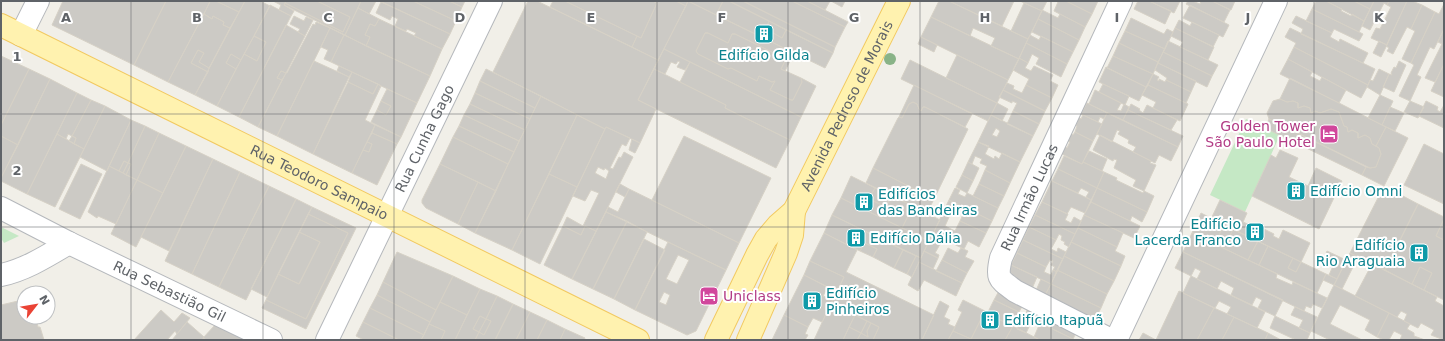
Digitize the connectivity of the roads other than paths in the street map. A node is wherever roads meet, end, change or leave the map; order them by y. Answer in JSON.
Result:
{"nodes":[{"id":1,"x":38,"y":1,"type":"edge"},
{"id":2,"x":491,"y":1,"type":"edge"},
{"id":3,"x":899,"y":1,"type":"edge"},
{"id":4,"x":1121,"y":1,"type":"edge"},
{"id":5,"x":1276,"y":1,"type":"edge"},
{"id":6,"x":1,"y":25,"type":"edge"},
{"id":7,"x":21,"y":35,"type":"junction"},
{"id":8,"x":1,"y":208,"type":"edge"},
{"id":9,"x":794,"y":211,"type":"junction"},
{"id":10,"x":387,"y":216,"type":"junction"},
{"id":11,"x":68,"y":243,"type":"junction"},
{"id":12,"x":1,"y":275,"type":"edge"},
{"id":13,"x":271,"y":340,"type":"edge"},
{"id":14,"x":327,"y":340,"type":"edge"},
{"id":15,"x":638,"y":340,"type":"edge"},
{"id":16,"x":716,"y":340,"type":"edge"},
{"id":17,"x":748,"y":340,"type":"edge"},
{"id":18,"x":1111,"y":340,"type":"edge"},
{"id":19,"x":1116,"y":340,"type":"edge"}],
"edges":[{"from":1,"to":7,"type":"street"},
{"from":2,"to":10,"type":"street","name":"Rua Cunha Gago"},
{"from":3,"to":9,"type":"main road","name":"Avenida Pedroso de Morais"},
{"from":4,"to":18,"type":"street","name":"Rua Irmão Lucas"},
{"from":5,"to":19,"type":"street"},
{"from":6,"to":7,"type":"main road","name":"Rua Teodoro Sampaio"},
{"from":7,"to":10,"type":"main road","name":"Rua Teodoro Sampaio"},
{"from":8,"to":11,"type":"street","name":"Rua Sebastião Gil"},
{"from":9,"to":16,"type":"main road","name":"Avenida Pedroso de Morais"},
{"from":9,"to":17,"type":"main road","name":"Avenida Pedroso de Morais"},
{"from":10,"to":14,"type":"street","name":"Rua Cunha Gago"},
{"from":10,"to":15,"type":"main road","name":"Rua Teodoro Sampaio"},
{"from":11,"to":12,"type":"street"},
{"from":11,"to":13,"type":"street","name":"Rua Sebastião Gil"}]}
